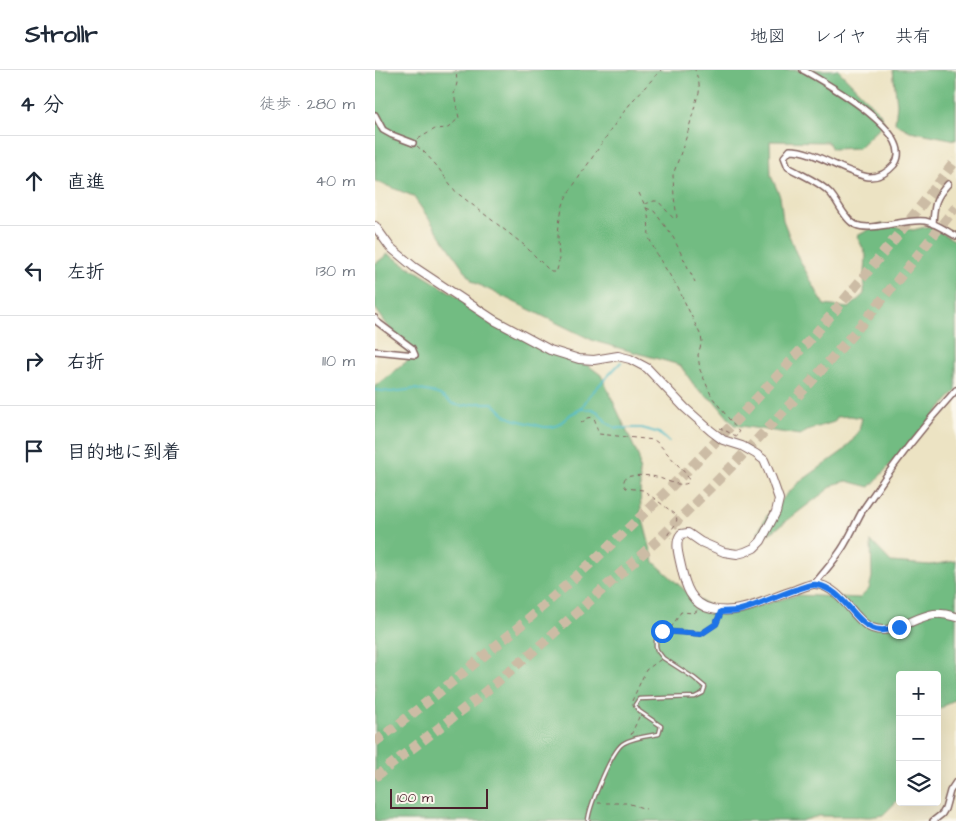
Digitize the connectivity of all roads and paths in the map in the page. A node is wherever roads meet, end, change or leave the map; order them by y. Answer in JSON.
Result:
{"nodes":[{"id":1,"x":456,"y":70,"type":"edge"},
{"id":2,"x":661,"y":70,"type":"edge"},
{"id":3,"x":695,"y":70,"type":"edge"},
{"id":4,"x":803,"y":70,"type":"edge"},
{"id":5,"x":375,"y":115,"type":"edge"},
{"id":6,"x":413,"y":143,"type":"junction"},
{"id":7,"x":948,"y":184,"type":"dead end"},
{"id":8,"x":639,"y":193,"type":"dead end"},
{"id":9,"x":644,"y":204,"type":"junction"},
{"id":10,"x":646,"y":208,"type":"junction"},
{"id":11,"x":933,"y":224,"type":"junction"},
{"id":12,"x":375,"y":226,"type":"edge"},
{"id":13,"x":956,"y":236,"type":"edge"},
{"id":14,"x":695,"y":282,"type":"dead end"},
{"id":15,"x":375,"y":318,"type":"edge"},
{"id":16,"x":375,"y":351,"type":"edge"},
{"id":17,"x":956,"y":390,"type":"edge"},
{"id":18,"x":581,"y":423,"type":"dead end"},
{"id":19,"x":719,"y":427,"type":"dead end"},
{"id":20,"x":677,"y":544,"type":"junction"},
{"id":21,"x":814,"y":584,"type":"junction"},
{"id":22,"x":703,"y":607,"type":"junction"},
{"id":23,"x":721,"y":612,"type":"junction"},
{"id":24,"x":956,"y":617,"type":"edge"},
{"id":25,"x":669,"y":631,"type":"junction"},
{"id":26,"x":956,"y":782,"type":"edge"},
{"id":27,"x":592,"y":803,"type":"junction"},
{"id":28,"x":646,"y":809,"type":"dead end"},
{"id":29,"x":588,"y":821,"type":"edge"},
{"id":30,"x":933,"y":821,"type":"edge"}],
"edges":[{"from":1,"to":6,"type":"path"},
{"from":2,"to":6,"type":"path"},
{"from":3,"to":9,"type":"path"},
{"from":4,"to":11,"type":"street"},
{"from":5,"to":6,"type":"street"},
{"from":7,"to":11,"type":"street"},
{"from":8,"to":9,"type":"path"},
{"from":9,"to":10,"type":"path"},
{"from":10,"to":14,"type":"path"},
{"from":10,"to":19,"type":"path"},
{"from":11,"to":13,"type":"street"},
{"from":12,"to":20,"type":"street"},
{"from":15,"to":16,"type":"street"},
{"from":17,"to":21,"type":"street"},
{"from":18,"to":20,"type":"path"},
{"from":20,"to":22,"type":"street"},
{"from":21,"to":23,"type":"street"},
{"from":21,"to":24,"type":"street"},
{"from":22,"to":23,"type":"street"},
{"from":22,"to":25,"type":"path"},
{"from":23,"to":25,"type":"lane"},
{"from":25,"to":27,"type":"lane"},
{"from":26,"to":30,"type":"street"},
{"from":27,"to":28,"type":"path"},
{"from":27,"to":29,"type":"lane"}]}
